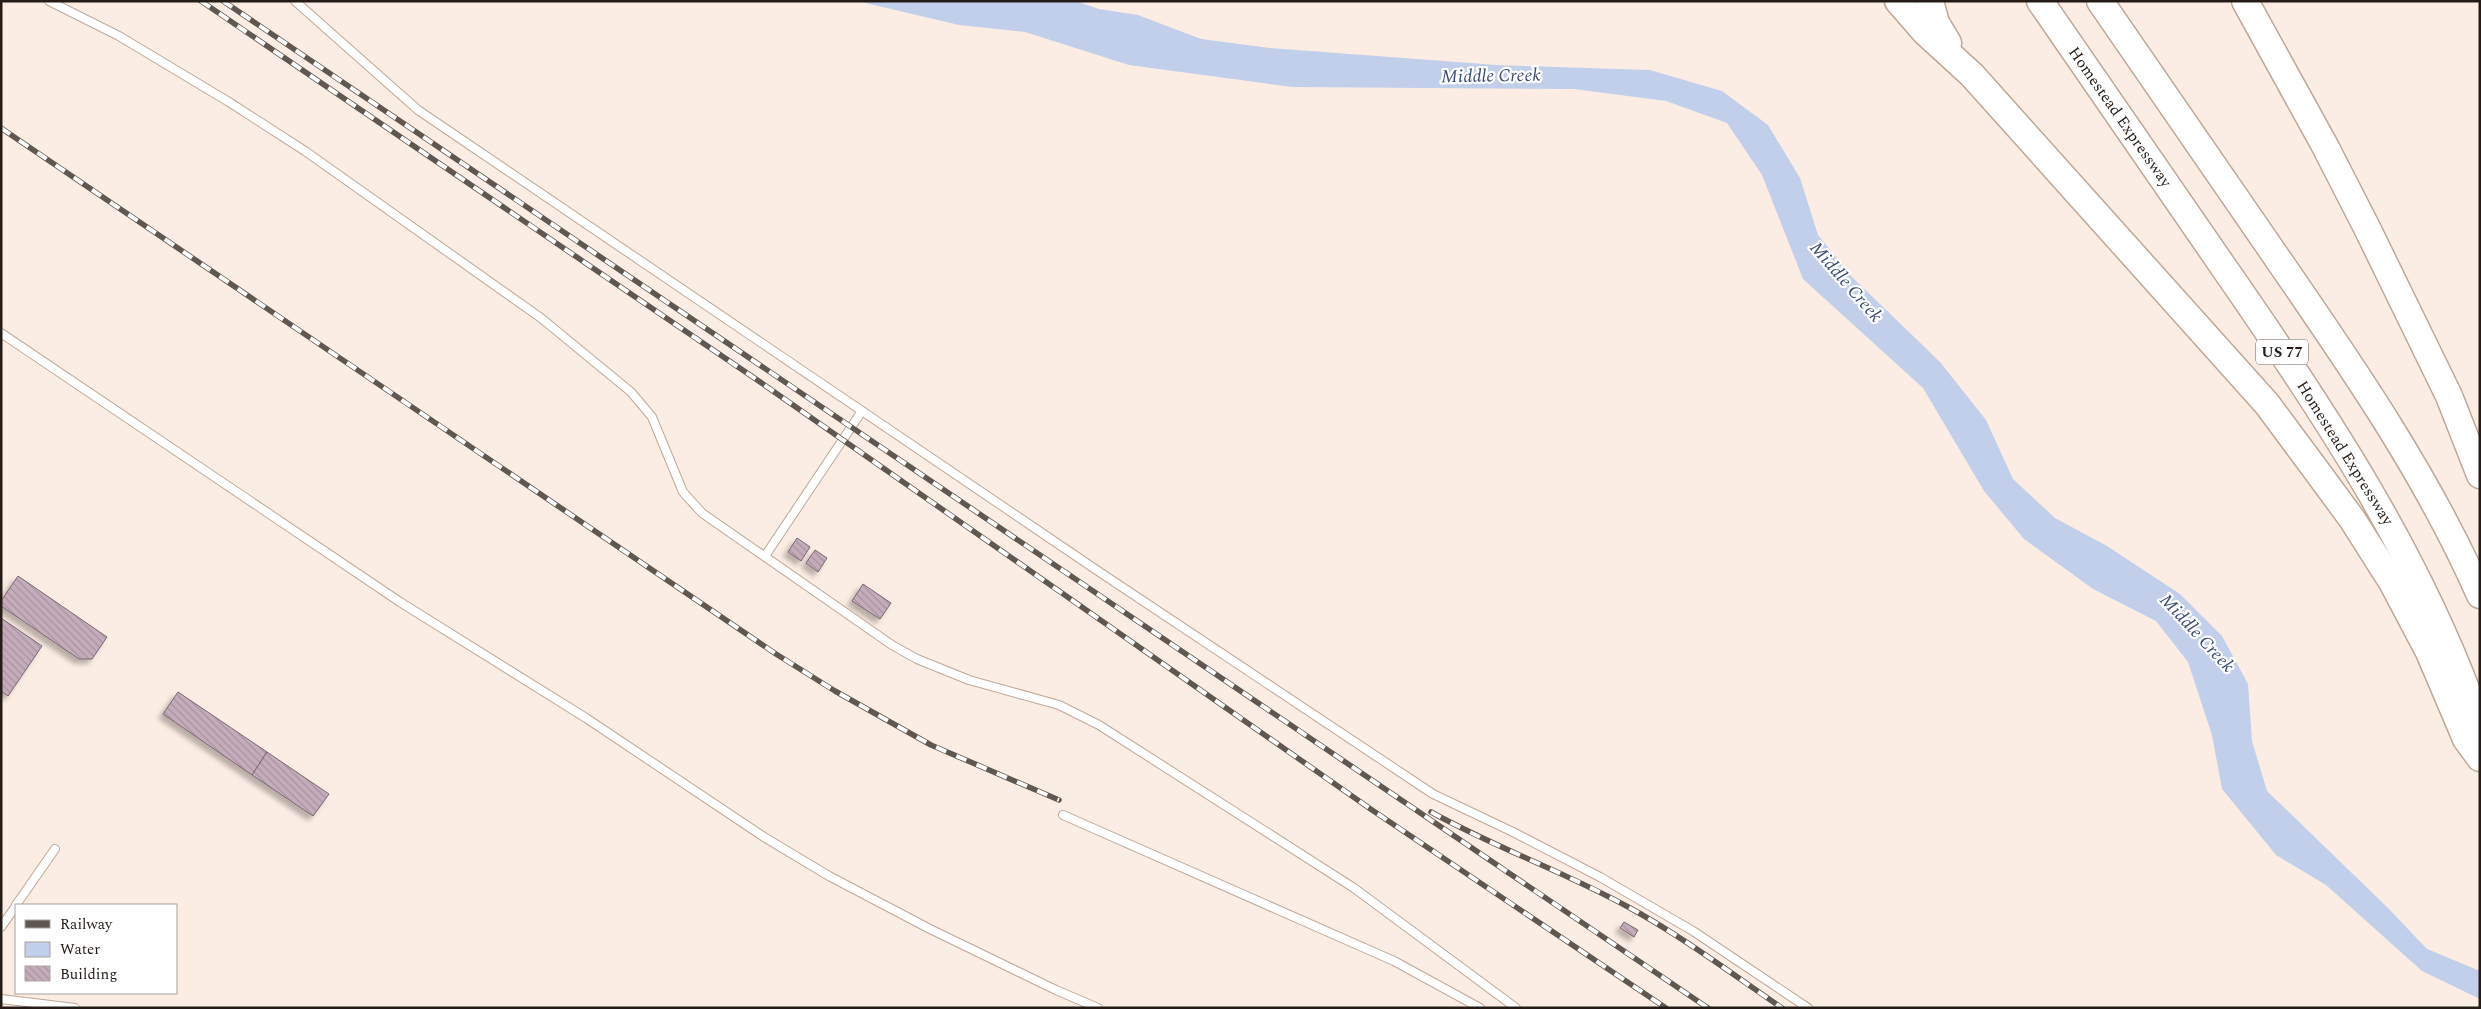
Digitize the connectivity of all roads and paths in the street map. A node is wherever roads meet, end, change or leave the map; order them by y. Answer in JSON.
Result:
{"nodes":[{"id":1,"x":49,"y":1,"type":"edge"},
{"id":2,"x":295,"y":1,"type":"edge"},
{"id":3,"x":1898,"y":1,"type":"edge"},
{"id":4,"x":1930,"y":1,"type":"edge"},
{"id":5,"x":2040,"y":1,"type":"edge"},
{"id":6,"x":2100,"y":1,"type":"edge"},
{"id":7,"x":2245,"y":1,"type":"edge"},
{"id":8,"x":2264,"y":1,"type":"edge"},
{"id":9,"x":1972,"y":75,"type":"junction"},
{"id":10,"x":2325,"y":146,"type":"junction"},
{"id":11,"x":1,"y":333,"type":"edge"},
{"id":12,"x":862,"y":412,"type":"junction"},
{"id":13,"x":2480,"y":475,"type":"edge"},
{"id":14,"x":765,"y":556,"type":"junction"},
{"id":15,"x":2480,"y":595,"type":"edge"},
{"id":16,"x":2480,"y":727,"type":"edge"},
{"id":17,"x":2480,"y":758,"type":"edge"},
{"id":18,"x":1063,"y":815,"type":"dead end"},
{"id":19,"x":55,"y":848,"type":"dead end"},
{"id":20,"x":17,"y":904,"type":"edge"},
{"id":21,"x":15,"y":906,"type":"edge"},
{"id":22,"x":1,"y":927,"type":"edge"},
{"id":23,"x":1,"y":999,"type":"edge"},
{"id":24,"x":75,"y":1008,"type":"edge"},
{"id":25,"x":1098,"y":1008,"type":"edge"},
{"id":26,"x":1480,"y":1008,"type":"edge"},
{"id":27,"x":1516,"y":1008,"type":"edge"},
{"id":28,"x":1808,"y":1008,"type":"edge"}],
"edges":[{"from":1,"to":14,"type":"lane"},
{"from":2,"to":12,"type":"lane"},
{"from":3,"to":9,"type":"highway"},
{"from":4,"to":9,"type":"highway"},
{"from":5,"to":16,"type":"highway","name":"Homestead Expressway","number":"US 77"},
{"from":6,"to":15,"type":"highway","number":"US 77"},
{"from":7,"to":10,"type":"highway"},
{"from":8,"to":10,"type":"highway"},
{"from":9,"to":17,"type":"highway"},
{"from":10,"to":13,"type":"highway"},
{"from":11,"to":25,"type":"lane"},
{"from":12,"to":14,"type":"lane"},
{"from":12,"to":28,"type":"lane"},
{"from":14,"to":27,"type":"lane"},
{"from":18,"to":26,"type":"lane"},
{"from":19,"to":20,"type":"lane"},
{"from":21,"to":22,"type":"lane"},
{"from":23,"to":24,"type":"lane"}]}
